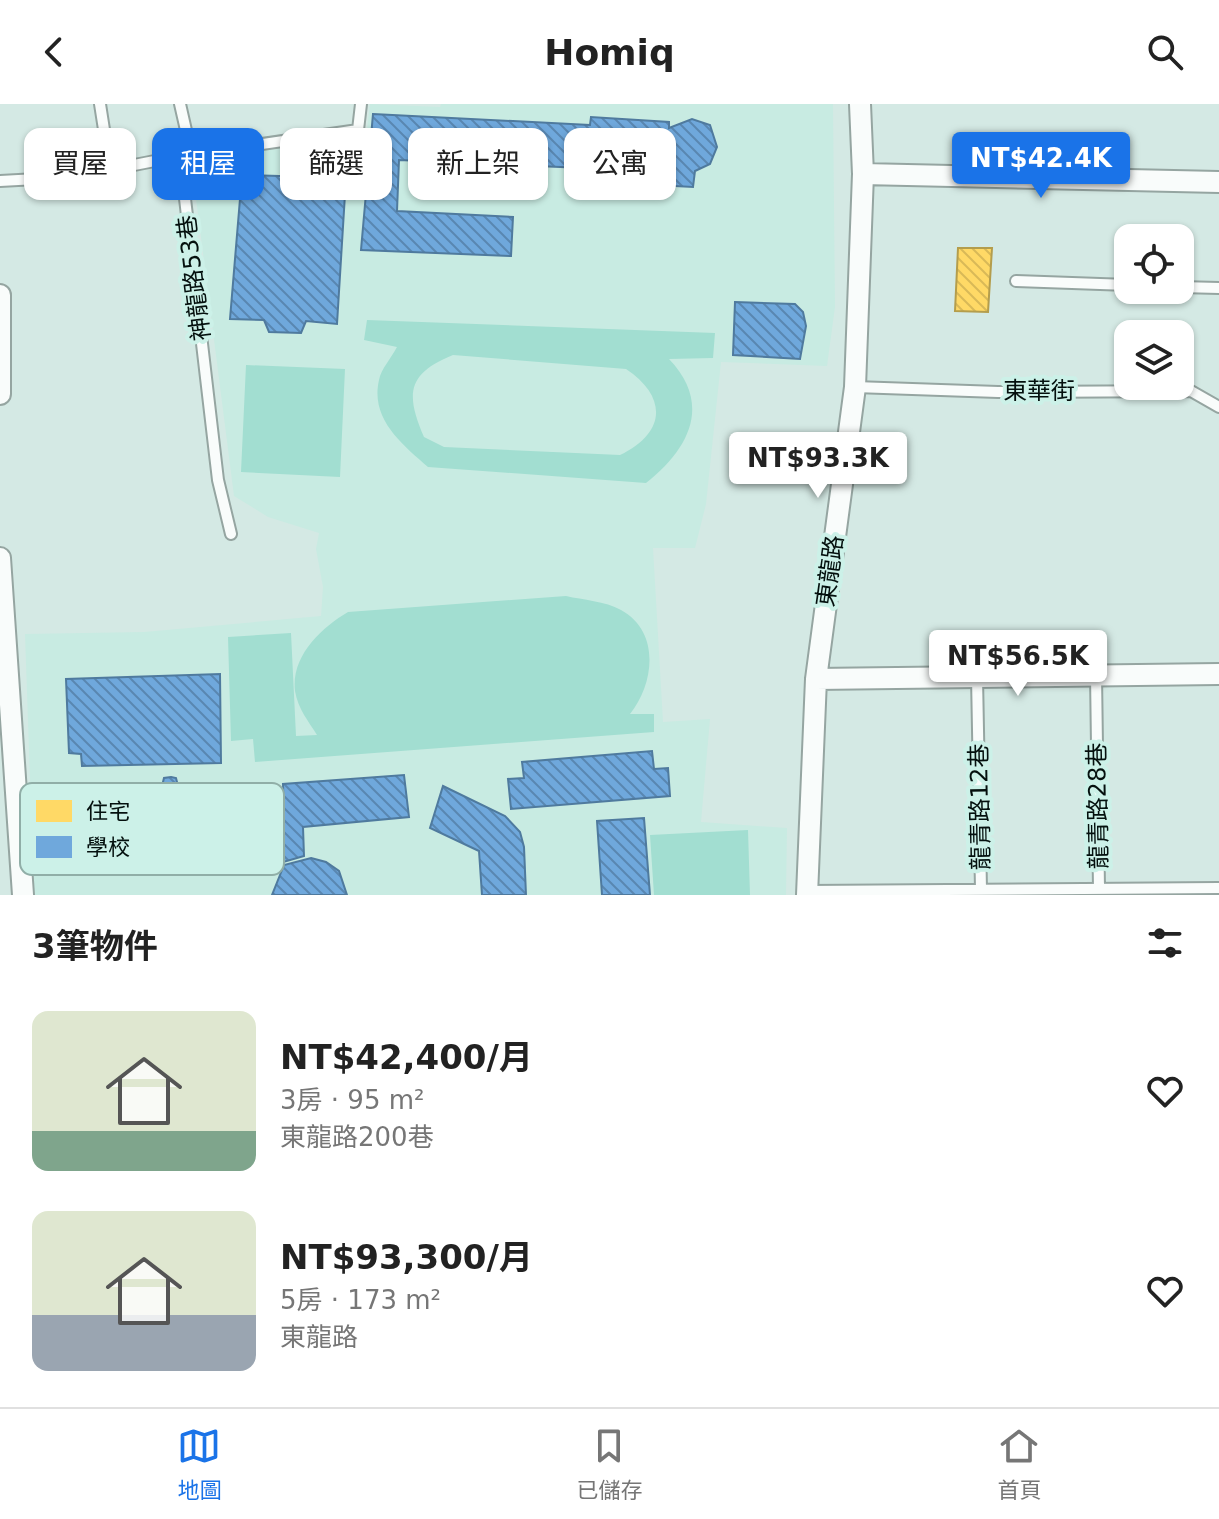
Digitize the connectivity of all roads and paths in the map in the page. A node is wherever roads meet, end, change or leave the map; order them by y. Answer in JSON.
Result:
{"nodes":[{"id":1,"x":100,"y":104,"type":"edge"},
{"id":2,"x":180,"y":104,"type":"edge"},
{"id":3,"x":361,"y":104,"type":"edge"},
{"id":4,"x":860,"y":104,"type":"edge"},
{"id":5,"x":104,"y":128,"type":"edge"},
{"id":6,"x":185,"y":128,"type":"edge"},
{"id":7,"x":264,"y":144,"type":"edge"},
{"id":8,"x":863,"y":174,"type":"junction"},
{"id":9,"x":24,"y":180,"type":"edge"},
{"id":10,"x":0,"y":181,"type":"edge"},
{"id":11,"x":1219,"y":182,"type":"edge"},
{"id":12,"x":185,"y":200,"type":"edge"},
{"id":13,"x":1016,"y":281,"type":"dead end"},
{"id":14,"x":1114,"y":284,"type":"edge"},
{"id":15,"x":1194,"y":287,"type":"edge"},
{"id":16,"x":1219,"y":288,"type":"edge"},
{"id":17,"x":0,"y":295,"type":"edge"},
{"id":18,"x":0,"y":368,"type":"edge"},
{"id":19,"x":855,"y":387,"type":"junction"},
{"id":20,"x":0,"y":394,"type":"edge"},
{"id":21,"x":1219,"y":407,"type":"edge"},
{"id":22,"x":231,"y":534,"type":"dead end"},
{"id":23,"x":0,"y":558,"type":"edge"},
{"id":24,"x":2,"y":633,"type":"edge"},
{"id":25,"x":1219,"y":674,"type":"edge"},
{"id":26,"x":1096,"y":675,"type":"junction"},
{"id":27,"x":977,"y":677,"type":"junction"},
{"id":28,"x":816,"y":679,"type":"junction"},
{"id":29,"x":20,"y":858,"type":"edge"},
{"id":30,"x":21,"y":875,"type":"edge"},
{"id":31,"x":1099,"y":888,"type":"junction"},
{"id":32,"x":1219,"y":888,"type":"edge"},
{"id":33,"x":981,"y":889,"type":"junction"},
{"id":34,"x":1112,"y":892,"type":"edge"},
{"id":35,"x":807,"y":893,"type":"edge"},
{"id":36,"x":23,"y":895,"type":"edge"}],
"edges":[{"from":1,"to":5,"type":"lane"},
{"from":2,"to":6,"type":"lane","name":"神龍路53巷"},
{"from":3,"to":7,"type":"lane"},
{"from":4,"to":8,"type":"street","name":"東龍路"},
{"from":8,"to":11,"type":"street"},
{"from":8,"to":19,"type":"street","name":"東龍路"},
{"from":9,"to":10,"type":"lane"},
{"from":12,"to":22,"type":"lane","name":"神龍路53巷"},
{"from":13,"to":14,"type":"lane"},
{"from":15,"to":16,"type":"lane"},
{"from":17,"to":18,"type":"street"},
{"from":18,"to":20,"type":"street"},
{"from":19,"to":21,"type":"lane","name":"東華街"},
{"from":19,"to":28,"type":"street","name":"東龍路"},
{"from":23,"to":24,"type":"street"},
{"from":24,"to":29,"type":"street"},
{"from":25,"to":26,"type":"street"},
{"from":26,"to":27,"type":"street"},
{"from":26,"to":31,"type":"lane","name":"龍青路28巷"},
{"from":27,"to":28,"type":"street"},
{"from":27,"to":33,"type":"lane","name":"龍青路12巷"},
{"from":28,"to":35,"type":"street","name":"東龍路"},
{"from":30,"to":36,"type":"street"},
{"from":31,"to":33,"type":"lane"},
{"from":31,"to":34,"type":"lane"},
{"from":32,"to":34,"type":"lane"},
{"from":33,"to":35,"type":"lane"}]}
